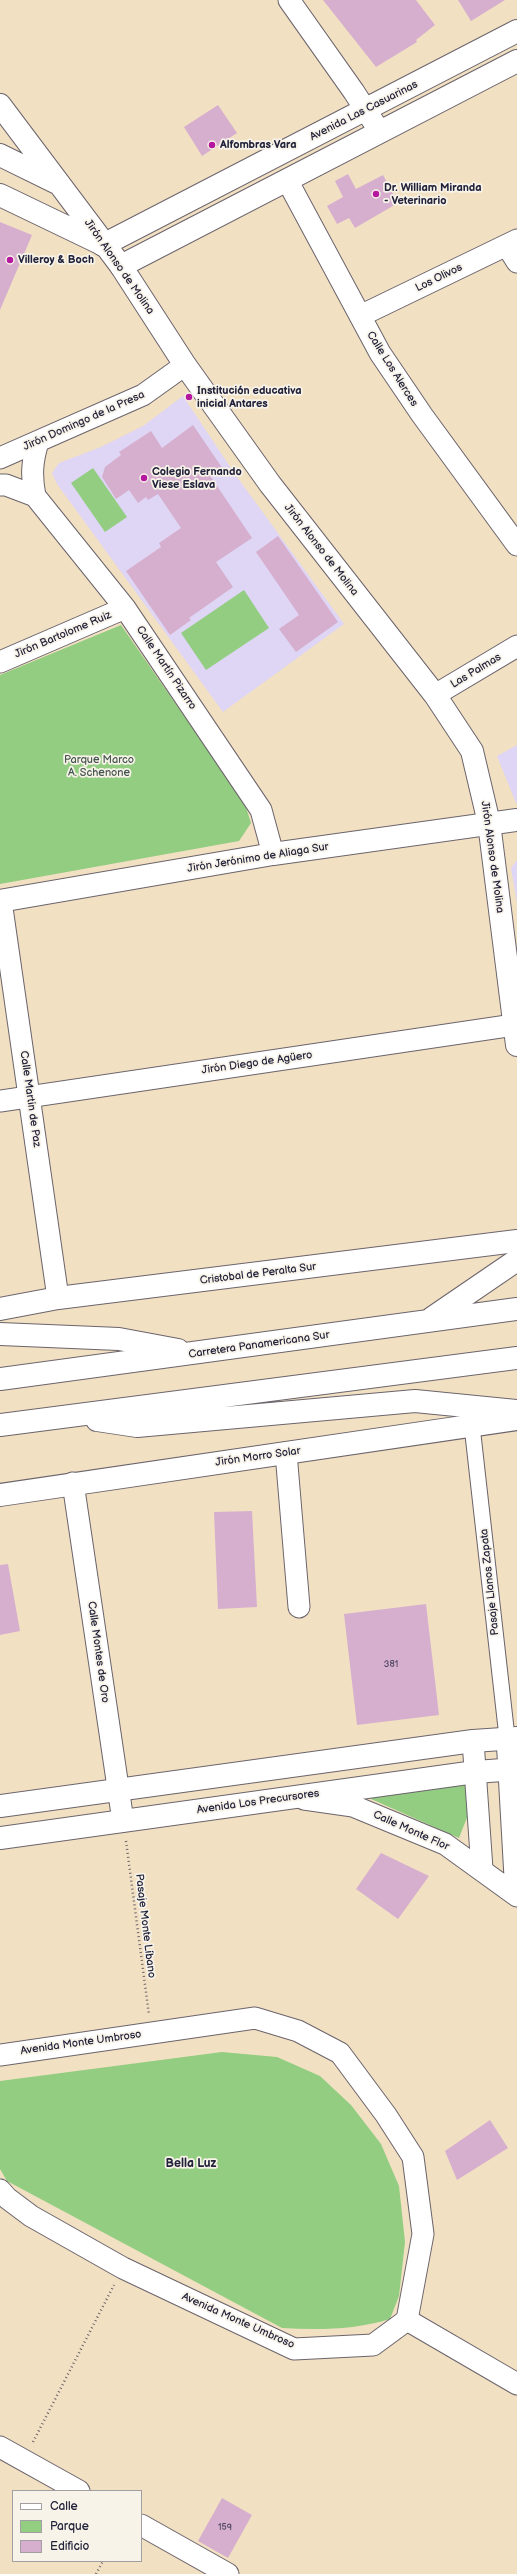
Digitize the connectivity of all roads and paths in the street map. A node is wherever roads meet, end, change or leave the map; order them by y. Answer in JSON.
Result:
{"nodes":[{"id":1,"x":289,"y":0,"type":"edge"},
{"id":2,"x":517,"y":31,"type":"edge"},
{"id":3,"x":517,"y":61,"type":"edge"},
{"id":4,"x":0,"y":105,"type":"edge"},
{"id":5,"x":365,"y":111,"type":"junction"},
{"id":6,"x":380,"y":132,"type":"junction"},
{"id":7,"x":0,"y":155,"type":"edge"},
{"id":8,"x":287,"y":180,"type":"junction"},
{"id":9,"x":60,"y":184,"type":"junction"},
{"id":10,"x":0,"y":196,"type":"edge"},
{"id":11,"x":103,"y":245,"type":"junction"},
{"id":12,"x":514,"y":249,"type":"edge"},
{"id":13,"x":120,"y":266,"type":"junction"},
{"id":14,"x":360,"y":316,"type":"junction"},
{"id":15,"x":185,"y":364,"type":"junction"},
{"id":16,"x":38,"y":442,"type":"junction"},
{"id":17,"x":0,"y":458,"type":"edge"},
{"id":18,"x":0,"y":485,"type":"edge"},
{"id":19,"x":35,"y":496,"type":"junction"},
{"id":20,"x":517,"y":545,"type":"edge"},
{"id":21,"x":125,"y":608,"type":"junction"},
{"id":22,"x":517,"y":646,"type":"edge"},
{"id":23,"x":0,"y":662,"type":"edge"},
{"id":24,"x":435,"y":695,"type":"junction"},
{"id":25,"x":517,"y":820,"type":"edge"},
{"id":26,"x":489,"y":823,"type":"junction"},
{"id":27,"x":273,"y":854,"type":"junction"},
{"id":28,"x":1,"y":901,"type":"edge"},
{"id":29,"x":516,"y":1035,"type":"edge"},
{"id":30,"x":30,"y":1097,"type":"junction"},
{"id":31,"x":0,"y":1101,"type":"edge"},
{"id":32,"x":517,"y":1242,"type":"edge"},
{"id":33,"x":517,"y":1260,"type":"edge"},
{"id":34,"x":58,"y":1298,"type":"junction"},
{"id":35,"x":0,"y":1309,"type":"edge"},
{"id":36,"x":517,"y":1309,"type":"edge"},
{"id":37,"x":428,"y":1322,"type":"junction"},
{"id":38,"x":0,"y":1334,"type":"edge"},
{"id":39,"x":199,"y":1353,"type":"junction"},
{"id":40,"x":517,"y":1358,"type":"edge"},
{"id":41,"x":0,"y":1380,"type":"edge"},
{"id":42,"x":517,"y":1411,"type":"edge"},
{"id":43,"x":70,"y":1416,"type":"junction"},
{"id":44,"x":517,"y":1419,"type":"edge"},
{"id":45,"x":33,"y":1421,"type":"junction"},
{"id":46,"x":0,"y":1425,"type":"edge"},
{"id":47,"x":472,"y":1426,"type":"junction"},
{"id":48,"x":0,"y":1429,"type":"edge"},
{"id":49,"x":286,"y":1452,"type":"junction"},
{"id":50,"x":73,"y":1483,"type":"junction"},
{"id":51,"x":0,"y":1495,"type":"edge"},
{"id":52,"x":299,"y":1607,"type":"dead end"},
{"id":53,"x":512,"y":1738,"type":"edge"},
{"id":54,"x":474,"y":1741,"type":"junction"},
{"id":55,"x":513,"y":1769,"type":"edge"},
{"id":56,"x":475,"y":1772,"type":"junction"},
{"id":57,"x":119,"y":1790,"type":"junction"},
{"id":58,"x":293,"y":1797,"type":"junction"},
{"id":59,"x":0,"y":1806,"type":"edge"},
{"id":60,"x":123,"y":1821,"type":"junction"},
{"id":61,"x":0,"y":1838,"type":"edge"},
{"id":62,"x":482,"y":1870,"type":"junction"},
{"id":63,"x":516,"y":1895,"type":"edge"},
{"id":64,"x":151,"y":2033,"type":"junction"},
{"id":65,"x":0,"y":2055,"type":"edge"},
{"id":66,"x":0,"y":2190,"type":"edge"},
{"id":67,"x":123,"y":2268,"type":"junction"},
{"id":68,"x":407,"y":2320,"type":"junction"},
{"id":69,"x":517,"y":2384,"type":"edge"},
{"id":70,"x":0,"y":2447,"type":"edge"},
{"id":71,"x":24,"y":2460,"type":"junction"},
{"id":72,"x":77,"y":2490,"type":"edge"},
{"id":73,"x":142,"y":2526,"type":"edge"},
{"id":74,"x":102,"y":2562,"type":"edge"},
{"id":75,"x":96,"y":2574,"type":"edge"},
{"id":76,"x":228,"y":2574,"type":"edge"}],
"edges":[{"from":1,"to":5,"type":"street"},
{"from":2,"to":5,"type":"main road","name":"Avenida Las Casuarinas"},
{"from":3,"to":6,"type":"main road"},
{"from":4,"to":9,"type":"main road","name":"Jirón Alonso de Molina"},
{"from":5,"to":6,"type":"street"},
{"from":5,"to":11,"type":"main road","name":"Avenida Las Casuarinas"},
{"from":6,"to":8,"type":"main road"},
{"from":7,"to":9,"type":"main road"},
{"from":8,"to":13,"type":"main road"},
{"from":8,"to":14,"type":"street","name":"Calle Los Alerces"},
{"from":9,"to":11,"type":"main road","name":"Jirón Alonso de Molina"},
{"from":10,"to":11,"type":"main road"},
{"from":11,"to":13,"type":"main road","name":"Jirón Alonso de Molina"},
{"from":12,"to":14,"type":"street","name":"Los Olivos"},
{"from":13,"to":15,"type":"main road","name":"Jirón Alonso de Molina"},
{"from":14,"to":20,"type":"street","name":"Calle Los Alerces"},
{"from":15,"to":16,"type":"street","name":"Jirón Domingo de la Presa"},
{"from":15,"to":24,"type":"main road","name":"Jirón Alonso de Molina"},
{"from":16,"to":17,"type":"street","name":"Jirón Domingo de la Presa"},
{"from":16,"to":19,"type":"street"},
{"from":18,"to":19,"type":"street"},
{"from":19,"to":21,"type":"street","name":"Calle Martín Pizarro"},
{"from":21,"to":23,"type":"street","name":"Jirón Bartolome Ruiz"},
{"from":21,"to":27,"type":"street","name":"Calle Martín Pizarro"},
{"from":22,"to":24,"type":"street","name":"Las Palmas"},
{"from":24,"to":26,"type":"main road","name":"Jirón Alonso de Molina"},
{"from":25,"to":26,"type":"main road","name":"Jirón Jerónimo de Aliaga Sur"},
{"from":26,"to":27,"type":"main road","name":"Jirón Jerónimo de Aliaga Sur"},
{"from":26,"to":29,"type":"main road","name":"Jirón Alonso de Molina"},
{"from":27,"to":28,"type":"main road","name":"Jirón Jerónimo de Aliaga Sur"},
{"from":28,"to":30,"type":"street","name":"Calle Martin de Paz"},
{"from":29,"to":30,"type":"street","name":"Jirón Diego de Agüero"},
{"from":30,"to":31,"type":"street","name":"Jirón Diego de Agüero"},
{"from":30,"to":34,"type":"street","name":"Calle Martin de Paz"},
{"from":32,"to":34,"type":"main road","name":"Cristobal de Peralta Sur"},
{"from":33,"to":37,"type":"main road"},
{"from":34,"to":35,"type":"main road","name":"Cristobal de Peralta Sur"},
{"from":36,"to":37,"type":"main road","name":"Carretera Panamericana Sur"},
{"from":37,"to":39,"type":"main road","name":"Carretera Panamericana Sur"},
{"from":38,"to":39,"type":"main road"},
{"from":39,"to":41,"type":"main road","name":"Carretera Panamericana Sur"},
{"from":40,"to":43,"type":"main road"},
{"from":42,"to":43,"type":"main road"},
{"from":43,"to":45,"type":"main road"},
{"from":44,"to":47,"type":"main road","name":"Jirón Morro Solar"},
{"from":45,"to":46,"type":"main road"},
{"from":45,"to":48,"type":"main road"},
{"from":47,"to":49,"type":"main road","name":"Jirón Morro Solar"},
{"from":47,"to":53,"type":"street","name":"Pasaje Llanos Zapata"},
{"from":49,"to":50,"type":"main road","name":"Jirón Morro Solar"},
{"from":49,"to":52,"type":"street"},
{"from":50,"to":51,"type":"main road","name":"Jirón Morro Solar"},
{"from":50,"to":57,"type":"street","name":"Calle Montes de Oro"},
{"from":53,"to":54,"type":"main road"},
{"from":53,"to":55,"type":"street"},
{"from":54,"to":56,"type":"street"},
{"from":54,"to":57,"type":"main road"},
{"from":55,"to":56,"type":"main road","name":"Avenida Los Precursores"},
{"from":55,"to":63,"type":"street"},
{"from":56,"to":58,"type":"main road","name":"Avenida Los Precursores"},
{"from":56,"to":62,"type":"street"},
{"from":57,"to":59,"type":"main road"},
{"from":57,"to":60,"type":"street","name":"Calle Montes de Oro"},
{"from":58,"to":60,"type":"main road","name":"Avenida Los Precursores"},
{"from":58,"to":62,"type":"street","name":"Calle Monte Flor"},
{"from":60,"to":61,"type":"main road","name":"Avenida Los Precursores"},
{"from":60,"to":64,"type":"path","name":"Pasaje Monte Líbano"},
{"from":62,"to":63,"type":"street","name":"Calle Monte Flor"},
{"from":64,"to":65,"type":"street","name":"Avenida Monte Umbroso"},
{"from":64,"to":68,"type":"street","name":"Avenida Monte Umbroso"},
{"from":66,"to":67,"type":"street","name":"Avenida Monte Umbroso"},
{"from":67,"to":68,"type":"street","name":"Avenida Monte Umbroso"},
{"from":67,"to":71,"type":"path"},
{"from":68,"to":69,"type":"street"},
{"from":70,"to":71,"type":"street"},
{"from":71,"to":72,"type":"street"},
{"from":73,"to":76,"type":"street"},
{"from":74,"to":75,"type":"path"}]}
